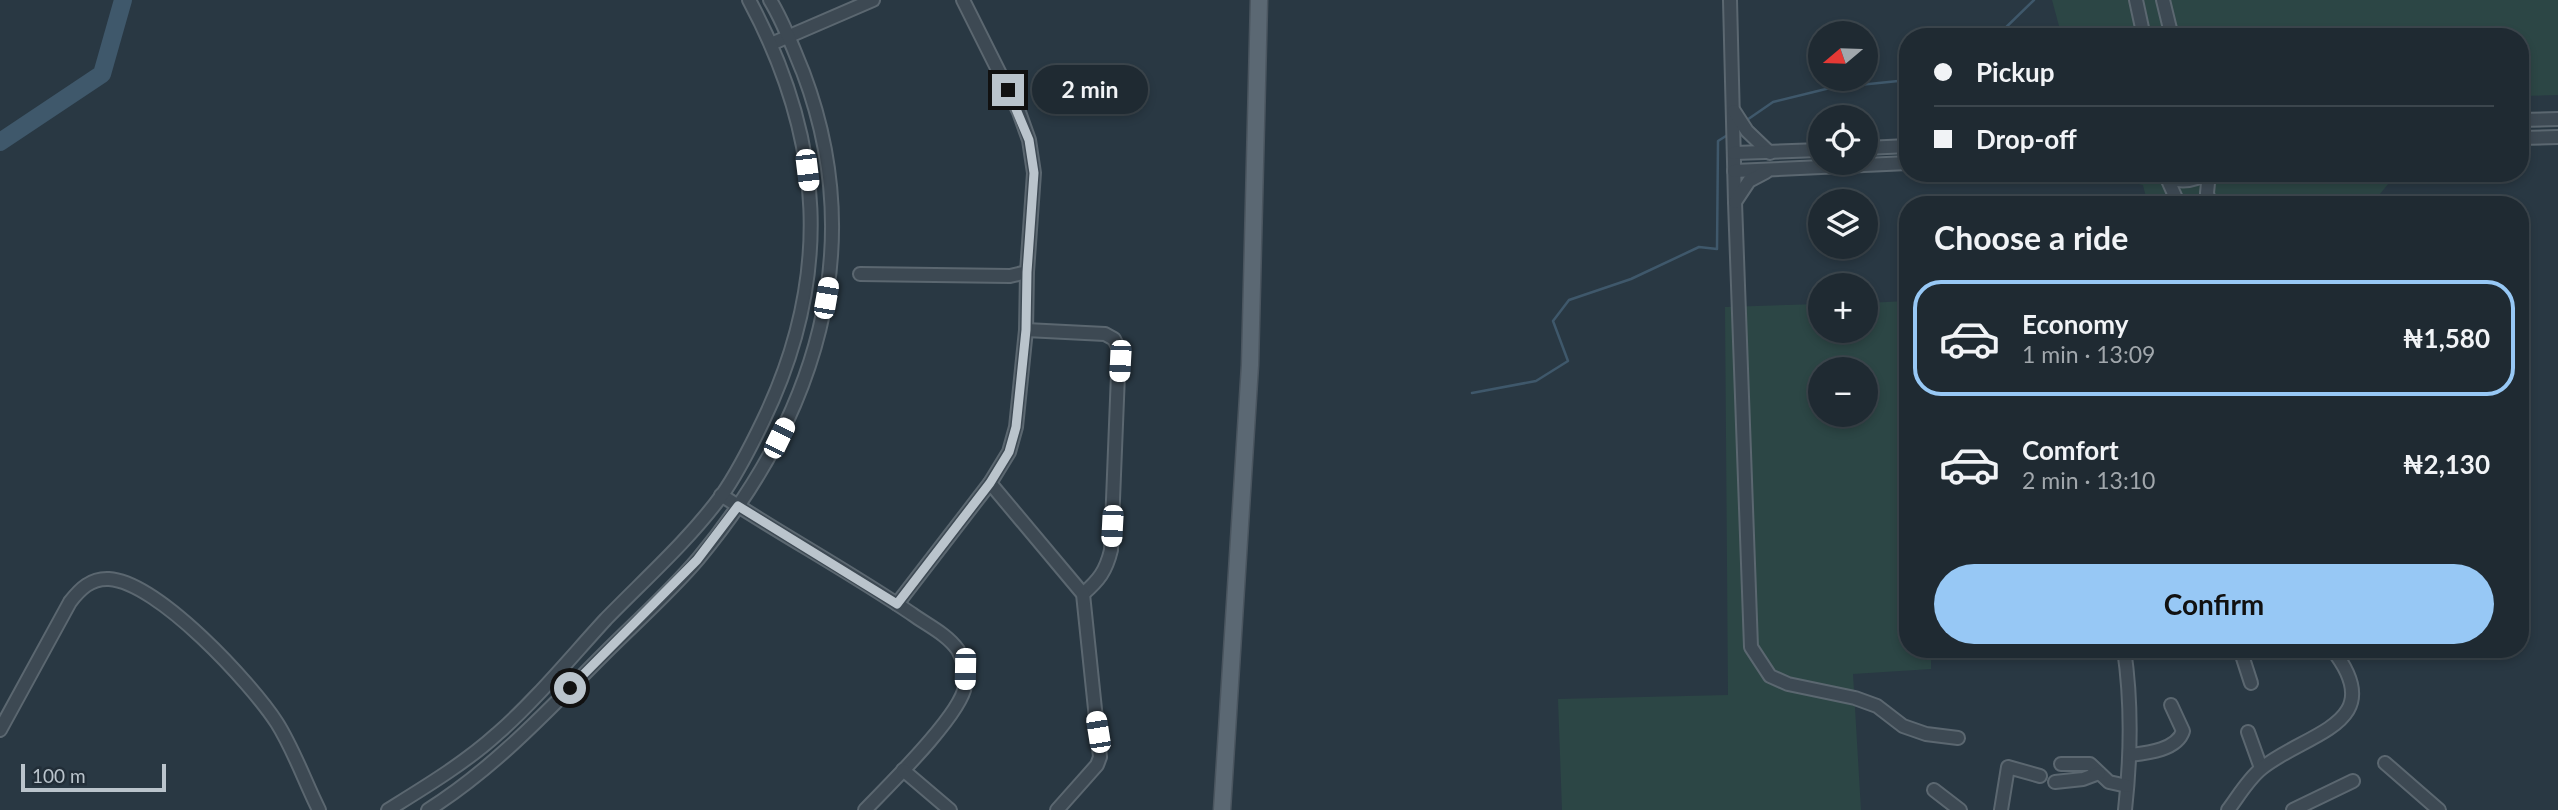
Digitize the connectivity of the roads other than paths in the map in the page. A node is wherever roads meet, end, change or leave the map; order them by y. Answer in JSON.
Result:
{"nodes":[{"id":1,"x":749,"y":0,"type":"edge"},
{"id":2,"x":770,"y":0,"type":"edge"},
{"id":3,"x":873,"y":0,"type":"edge"},
{"id":4,"x":963,"y":0,"type":"edge"},
{"id":5,"x":1259,"y":0,"type":"edge"},
{"id":6,"x":1730,"y":0,"type":"edge"},
{"id":7,"x":2136,"y":0,"type":"edge"},
{"id":8,"x":2163,"y":0,"type":"edge"},
{"id":9,"x":2142,"y":28,"type":"edge"},
{"id":10,"x":2170,"y":28,"type":"edge"},
{"id":11,"x":789,"y":37,"type":"junction"},
{"id":12,"x":771,"y":44,"type":"junction"},
{"id":13,"x":1733,"y":109,"type":"junction"},
{"id":14,"x":2558,"y":119,"type":"edge"},
{"id":15,"x":2529,"y":121,"type":"edge"},
{"id":16,"x":2558,"y":137,"type":"edge"},
{"id":17,"x":2529,"y":138,"type":"edge"},
{"id":18,"x":1899,"y":146,"type":"edge"},
{"id":19,"x":1878,"y":147,"type":"edge"},
{"id":20,"x":1808,"y":151,"type":"edge"},
{"id":21,"x":1734,"y":153,"type":"junction"},
{"id":22,"x":1770,"y":153,"type":"junction"},
{"id":23,"x":1899,"y":163,"type":"edge"},
{"id":24,"x":1771,"y":169,"type":"junction"},
{"id":25,"x":1734,"y":170,"type":"junction"},
{"id":26,"x":1734,"y":202,"type":"junction"},
{"id":27,"x":1027,"y":272,"type":"junction"},
{"id":28,"x":860,"y":274,"type":"dead end"},
{"id":29,"x":1026,"y":330,"type":"junction"},
{"id":30,"x":990,"y":483,"type":"junction"},
{"id":31,"x":722,"y":495,"type":"junction"},
{"id":32,"x":738,"y":506,"type":"junction"},
{"id":33,"x":1083,"y":594,"type":"junction"},
{"id":34,"x":897,"y":604,"type":"junction"},
{"id":35,"x":2125,"y":658,"type":"edge"},
{"id":36,"x":2243,"y":658,"type":"edge"},
{"id":37,"x":2338,"y":658,"type":"edge"},
{"id":38,"x":2252,"y":682,"type":"dead end"},
{"id":39,"x":2171,"y":705,"type":"dead end"},
{"id":40,"x":0,"y":730,"type":"edge"},
{"id":41,"x":2248,"y":732,"type":"dead end"},
{"id":42,"x":1958,"y":738,"type":"dead end"},
{"id":43,"x":2130,"y":755,"type":"junction"},
{"id":44,"x":2385,"y":763,"type":"dead end"},
{"id":45,"x":2061,"y":764,"type":"dead end"},
{"id":46,"x":2261,"y":768,"type":"junction"},
{"id":47,"x":903,"y":770,"type":"junction"},
{"id":48,"x":2099,"y":773,"type":"junction"},
{"id":49,"x":2040,"y":776,"type":"dead end"},
{"id":50,"x":2353,"y":780,"type":"dead end"},
{"id":51,"x":2055,"y":782,"type":"dead end"},
{"id":52,"x":2127,"y":786,"type":"junction"},
{"id":53,"x":1934,"y":790,"type":"dead end"},
{"id":54,"x":319,"y":810,"type":"edge"},
{"id":55,"x":388,"y":810,"type":"edge"},
{"id":56,"x":428,"y":810,"type":"edge"},
{"id":57,"x":865,"y":810,"type":"edge"},
{"id":58,"x":950,"y":810,"type":"edge"},
{"id":59,"x":1057,"y":810,"type":"edge"},
{"id":60,"x":1222,"y":810,"type":"edge"},
{"id":61,"x":1960,"y":810,"type":"edge"},
{"id":62,"x":2001,"y":810,"type":"edge"},
{"id":63,"x":2124,"y":810,"type":"edge"},
{"id":64,"x":2228,"y":810,"type":"edge"},
{"id":65,"x":2293,"y":810,"type":"edge"},
{"id":66,"x":2439,"y":810,"type":"edge"}],
"edges":[{"from":1,"to":12,"type":"street"},
{"from":2,"to":11,"type":"street"},
{"from":3,"to":11,"type":"street"},
{"from":4,"to":27,"type":"street"},
{"from":5,"to":60,"type":"main road"},
{"from":6,"to":13,"type":"street"},
{"from":7,"to":9,"type":"street"},
{"from":8,"to":10,"type":"street"},
{"from":11,"to":12,"type":"street"},
{"from":11,"to":32,"type":"street"},
{"from":12,"to":31,"type":"street"},
{"from":13,"to":21,"type":"street"},
{"from":13,"to":22,"type":"street"},
{"from":14,"to":15,"type":"street"},
{"from":16,"to":17,"type":"street"},
{"from":18,"to":19,"type":"street"},
{"from":20,"to":22,"type":"street"},
{"from":21,"to":22,"type":"street"},
{"from":21,"to":25,"type":"street"},
{"from":23,"to":24,"type":"street"},
{"from":24,"to":25,"type":"street"},
{"from":24,"to":26,"type":"street"},
{"from":25,"to":26,"type":"street"},
{"from":26,"to":42,"type":"street"},
{"from":27,"to":28,"type":"street"},
{"from":27,"to":29,"type":"street"},
{"from":29,"to":30,"type":"street"},
{"from":29,"to":33,"type":"street"},
{"from":30,"to":33,"type":"street"},
{"from":30,"to":34,"type":"street"},
{"from":31,"to":32,"type":"street"},
{"from":31,"to":55,"type":"street"},
{"from":32,"to":34,"type":"street"},
{"from":32,"to":56,"type":"street"},
{"from":33,"to":59,"type":"street"},
{"from":34,"to":47,"type":"street"},
{"from":35,"to":43,"type":"street"},
{"from":36,"to":38,"type":"street"},
{"from":37,"to":46,"type":"street"},
{"from":39,"to":43,"type":"street"},
{"from":40,"to":54,"type":"street"},
{"from":41,"to":46,"type":"street"},
{"from":43,"to":52,"type":"street"},
{"from":44,"to":66,"type":"street"},
{"from":45,"to":48,"type":"street"},
{"from":46,"to":64,"type":"street"},
{"from":47,"to":57,"type":"street"},
{"from":47,"to":58,"type":"street"},
{"from":48,"to":51,"type":"street"},
{"from":48,"to":52,"type":"street"},
{"from":49,"to":62,"type":"street"},
{"from":50,"to":65,"type":"street"},
{"from":52,"to":63,"type":"street"},
{"from":53,"to":61,"type":"street"}]}
